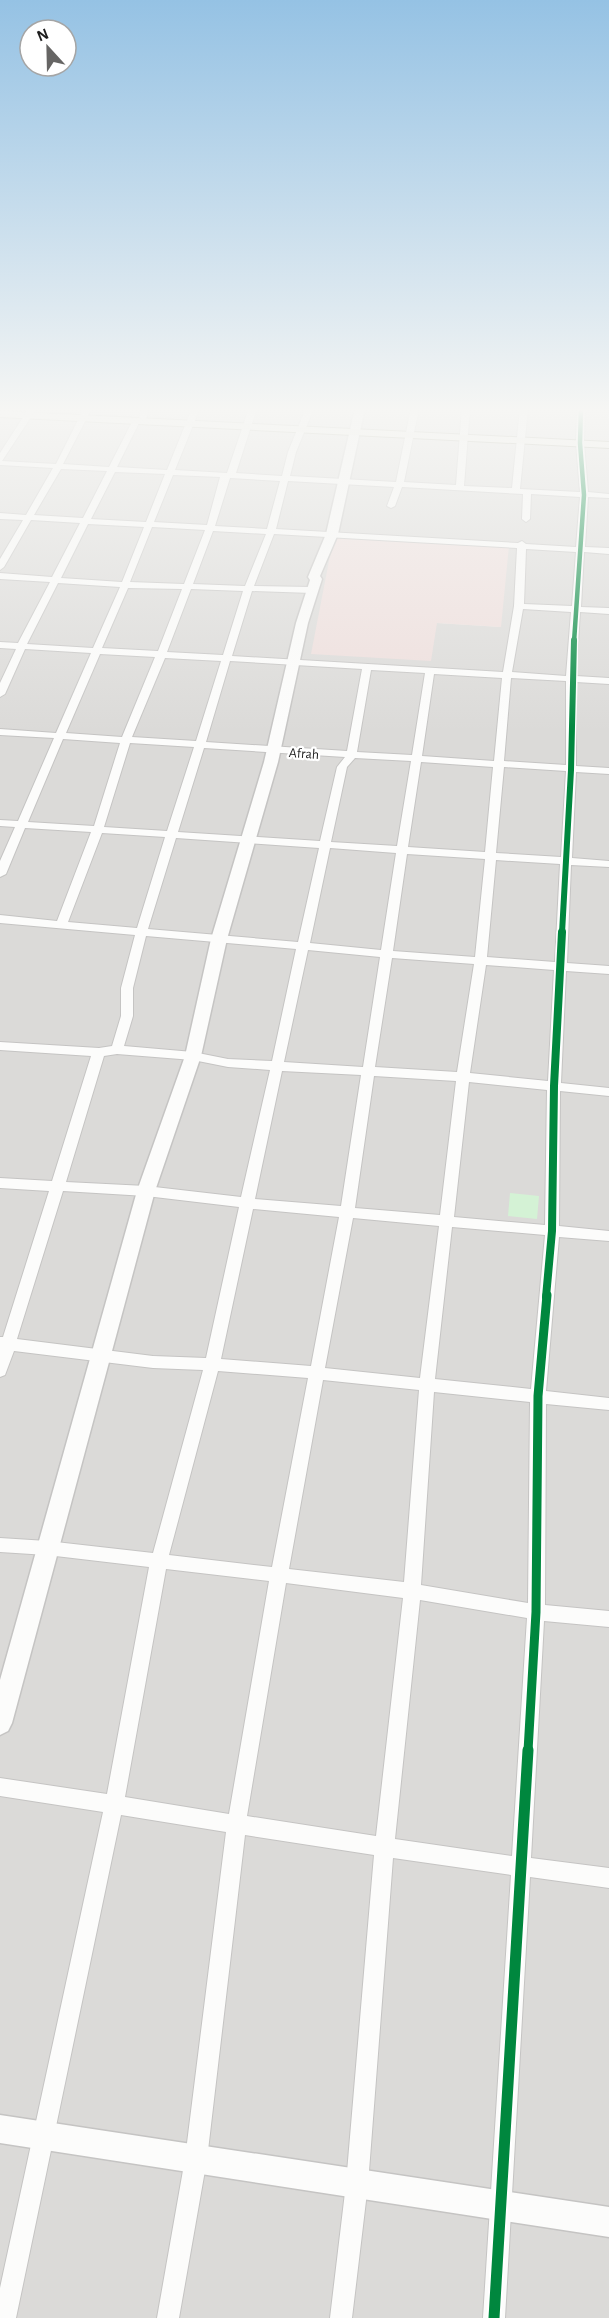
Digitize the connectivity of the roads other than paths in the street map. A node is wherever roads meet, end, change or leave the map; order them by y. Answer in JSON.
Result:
{"nodes":[{"id":1,"x":5,"y":516,"type":"edge"},
{"id":2,"x":88,"y":516,"type":"edge"},
{"id":3,"x":150,"y":516,"type":"edge"},
{"id":4,"x":212,"y":516,"type":"edge"},
{"id":5,"x":275,"y":516,"type":"edge"},
{"id":6,"x":336,"y":516,"type":"edge"},
{"id":7,"x":582,"y":516,"type":"edge"},
{"id":8,"x":30,"y":517,"type":"junction"},
{"id":9,"x":85,"y":521,"type":"junction"},
{"id":10,"x":147,"y":524,"type":"junction"},
{"id":11,"x":209,"y":527,"type":"junction"},
{"id":12,"x":271,"y":531,"type":"junction"},
{"id":13,"x":332,"y":534,"type":"junction"},
{"id":14,"x":522,"y":544,"type":"junction"},
{"id":15,"x":578,"y":550,"type":"junction"},
{"id":16,"x":609,"y":551,"type":"edge"},
{"id":17,"x":0,"y":567,"type":"edge"},
{"id":18,"x":0,"y":576,"type":"edge"},
{"id":19,"x":58,"y":578,"type":"junction"},
{"id":20,"x":125,"y":585,"type":"junction"},
{"id":21,"x":186,"y":587,"type":"junction"},
{"id":22,"x":248,"y":590,"type":"junction"},
{"id":23,"x":312,"y":590,"type":"junction"},
{"id":24,"x":519,"y":606,"type":"junction"},
{"id":25,"x":576,"y":610,"type":"junction"},
{"id":26,"x":609,"y":611,"type":"edge"},
{"id":27,"x":0,"y":645,"type":"edge"},
{"id":28,"x":21,"y":647,"type":"junction"},
{"id":29,"x":96,"y":651,"type":"junction"},
{"id":30,"x":160,"y":654,"type":"junction"},
{"id":31,"x":227,"y":658,"type":"junction"},
{"id":32,"x":294,"y":662,"type":"junction"},
{"id":33,"x":366,"y":666,"type":"junction"},
{"id":34,"x":430,"y":669,"type":"junction"},
{"id":35,"x":507,"y":674,"type":"junction"},
{"id":36,"x":570,"y":678,"type":"junction"},
{"id":37,"x":609,"y":681,"type":"edge"},
{"id":38,"x":0,"y":694,"type":"edge"},
{"id":39,"x":0,"y":732,"type":"edge"},
{"id":40,"x":59,"y":736,"type":"junction"},
{"id":41,"x":126,"y":740,"type":"junction"},
{"id":42,"x":200,"y":745,"type":"junction"},
{"id":43,"x":274,"y":750,"type":"junction"},
{"id":44,"x":351,"y":756,"type":"junction"},
{"id":45,"x":416,"y":760,"type":"junction"},
{"id":46,"x":497,"y":765,"type":"junction"},
{"id":47,"x":571,"y":770,"type":"junction"},
{"id":48,"x":609,"y":771,"type":"edge"},
{"id":49,"x":0,"y":823,"type":"edge"},
{"id":50,"x":21,"y":825,"type":"junction"},
{"id":51,"x":98,"y":829,"type":"junction"},
{"id":52,"x":173,"y":834,"type":"junction"},
{"id":53,"x":249,"y":839,"type":"junction"},
{"id":54,"x":326,"y":844,"type":"junction"},
{"id":55,"x":404,"y":850,"type":"junction"},
{"id":56,"x":490,"y":856,"type":"junction"},
{"id":57,"x":566,"y":861,"type":"junction"},
{"id":58,"x":609,"y":864,"type":"edge"},
{"id":59,"x":0,"y":874,"type":"edge"},
{"id":60,"x":0,"y":919,"type":"edge"},
{"id":61,"x":61,"y":925,"type":"junction"},
{"id":62,"x":142,"y":932,"type":"junction"},
{"id":63,"x":219,"y":939,"type":"junction"},
{"id":64,"x":305,"y":946,"type":"junction"},
{"id":65,"x":388,"y":954,"type":"junction"},
{"id":66,"x":481,"y":959,"type":"junction"},
{"id":67,"x":561,"y":965,"type":"junction"},
{"id":68,"x":609,"y":970,"type":"edge"},
{"id":69,"x":0,"y":1046,"type":"edge"},
{"id":70,"x":117,"y":1050,"type":"junction"},
{"id":71,"x":99,"y":1052,"type":"junction"},
{"id":72,"x":193,"y":1056,"type":"junction"},
{"id":73,"x":277,"y":1065,"type":"junction"},
{"id":74,"x":368,"y":1072,"type":"junction"},
{"id":75,"x":463,"y":1077,"type":"junction"},
{"id":76,"x":554,"y":1086,"type":"junction"},
{"id":77,"x":609,"y":1092,"type":"edge"},
{"id":78,"x":0,"y":1183,"type":"edge"},
{"id":79,"x":56,"y":1187,"type":"junction"},
{"id":80,"x":146,"y":1191,"type":"junction"},
{"id":81,"x":247,"y":1203,"type":"junction"},
{"id":82,"x":347,"y":1212,"type":"junction"},
{"id":83,"x":446,"y":1221,"type":"junction"},
{"id":84,"x":552,"y":1231,"type":"junction"},
{"id":85,"x":609,"y":1236,"type":"edge"},
{"id":86,"x":5,"y":1343,"type":"edge"},
{"id":87,"x":99,"y":1356,"type":"junction"},
{"id":88,"x":212,"y":1364,"type":"junction"},
{"id":89,"x":0,"y":1371,"type":"edge"},
{"id":90,"x":318,"y":1373,"type":"junction"},
{"id":91,"x":427,"y":1385,"type":"junction"},
{"id":92,"x":538,"y":1396,"type":"junction"},
{"id":93,"x":609,"y":1404,"type":"edge"},
{"id":94,"x":0,"y":1545,"type":"edge"},
{"id":95,"x":47,"y":1548,"type":"junction"},
{"id":96,"x":159,"y":1561,"type":"junction"},
{"id":97,"x":279,"y":1575,"type":"junction"},
{"id":98,"x":412,"y":1591,"type":"junction"},
{"id":99,"x":536,"y":1612,"type":"junction"},
{"id":100,"x":609,"y":1619,"type":"edge"},
{"id":101,"x":0,"y":1722,"type":"edge"},
{"id":102,"x":0,"y":1787,"type":"edge"},
{"id":103,"x":114,"y":1804,"type":"junction"},
{"id":104,"x":237,"y":1823,"type":"junction"},
{"id":105,"x":384,"y":1849,"type":"junction"},
{"id":106,"x":520,"y":1867,"type":"junction"},
{"id":107,"x":609,"y":1878,"type":"edge"},
{"id":108,"x":0,"y":2129,"type":"edge"},
{"id":109,"x":43,"y":2136,"type":"junction"},
{"id":110,"x":196,"y":2159,"type":"junction"},
{"id":111,"x":357,"y":2184,"type":"junction"},
{"id":112,"x":500,"y":2205,"type":"junction"},
{"id":113,"x":609,"y":2222,"type":"edge"},
{"id":114,"x":5,"y":2318,"type":"edge"},
{"id":115,"x":168,"y":2318,"type":"edge"},
{"id":116,"x":341,"y":2318,"type":"edge"},
{"id":117,"x":494,"y":2318,"type":"edge"}],
"edges":[{"from":1,"to":8,"type":"street"},
{"from":2,"to":9,"type":"street"},
{"from":3,"to":10,"type":"street"},
{"from":4,"to":11,"type":"street"},
{"from":5,"to":12,"type":"street"},
{"from":6,"to":13,"type":"street"},
{"from":7,"to":15,"type":"street"},
{"from":8,"to":9,"type":"street"},
{"from":8,"to":17,"type":"street"},
{"from":9,"to":10,"type":"street"},
{"from":9,"to":19,"type":"street"},
{"from":10,"to":11,"type":"street"},
{"from":10,"to":20,"type":"street"},
{"from":11,"to":12,"type":"street"},
{"from":11,"to":21,"type":"street"},
{"from":12,"to":13,"type":"street"},
{"from":12,"to":22,"type":"street"},
{"from":13,"to":14,"type":"street"},
{"from":13,"to":23,"type":"street"},
{"from":14,"to":15,"type":"street"},
{"from":14,"to":24,"type":"street"},
{"from":15,"to":16,"type":"street"},
{"from":15,"to":25,"type":"street"},
{"from":18,"to":19,"type":"street"},
{"from":19,"to":20,"type":"street"},
{"from":19,"to":28,"type":"street"},
{"from":20,"to":21,"type":"street"},
{"from":20,"to":29,"type":"street"},
{"from":21,"to":22,"type":"street"},
{"from":21,"to":30,"type":"street"},
{"from":22,"to":23,"type":"street"},
{"from":22,"to":31,"type":"street"},
{"from":23,"to":32,"type":"street"},
{"from":24,"to":25,"type":"street"},
{"from":24,"to":35,"type":"street"},
{"from":25,"to":26,"type":"street"},
{"from":25,"to":36,"type":"street"},
{"from":27,"to":28,"type":"street"},
{"from":28,"to":29,"type":"street"},
{"from":28,"to":38,"type":"street"},
{"from":29,"to":30,"type":"street"},
{"from":29,"to":40,"type":"street"},
{"from":30,"to":31,"type":"street"},
{"from":30,"to":41,"type":"street"},
{"from":31,"to":32,"type":"street"},
{"from":31,"to":42,"type":"street"},
{"from":32,"to":33,"type":"street"},
{"from":32,"to":43,"type":"street"},
{"from":33,"to":34,"type":"street"},
{"from":33,"to":44,"type":"street"},
{"from":34,"to":35,"type":"street"},
{"from":34,"to":45,"type":"street"},
{"from":35,"to":36,"type":"street"},
{"from":35,"to":46,"type":"street"},
{"from":36,"to":37,"type":"street"},
{"from":36,"to":47,"type":"street"},
{"from":39,"to":40,"type":"street","name":"Afrah"},
{"from":40,"to":41,"type":"street","name":"Afrah"},
{"from":40,"to":50,"type":"street"},
{"from":41,"to":42,"type":"street","name":"Afrah"},
{"from":41,"to":51,"type":"street"},
{"from":42,"to":43,"type":"street","name":"Afrah"},
{"from":42,"to":52,"type":"street"},
{"from":43,"to":44,"type":"street","name":"Afrah"},
{"from":43,"to":53,"type":"street"},
{"from":44,"to":45,"type":"street","name":"Afrah"},
{"from":44,"to":54,"type":"street"},
{"from":45,"to":46,"type":"street","name":"Afrah"},
{"from":45,"to":55,"type":"street"},
{"from":46,"to":47,"type":"street","name":"Afrah"},
{"from":46,"to":56,"type":"street"},
{"from":47,"to":48,"type":"street","name":"Afrah"},
{"from":47,"to":57,"type":"street"},
{"from":49,"to":50,"type":"street"},
{"from":50,"to":51,"type":"street"},
{"from":50,"to":59,"type":"street"},
{"from":51,"to":52,"type":"street"},
{"from":51,"to":61,"type":"street"},
{"from":52,"to":53,"type":"street"},
{"from":52,"to":62,"type":"street"},
{"from":53,"to":54,"type":"street"},
{"from":53,"to":63,"type":"street"},
{"from":54,"to":55,"type":"street"},
{"from":54,"to":64,"type":"street"},
{"from":55,"to":56,"type":"street"},
{"from":55,"to":65,"type":"street"},
{"from":56,"to":57,"type":"street"},
{"from":56,"to":66,"type":"street"},
{"from":57,"to":58,"type":"street"},
{"from":57,"to":67,"type":"street"},
{"from":60,"to":61,"type":"street"},
{"from":61,"to":62,"type":"street"},
{"from":62,"to":63,"type":"street"},
{"from":62,"to":70,"type":"street"},
{"from":63,"to":64,"type":"street"},
{"from":63,"to":72,"type":"street"},
{"from":64,"to":65,"type":"street"},
{"from":64,"to":73,"type":"street"},
{"from":65,"to":66,"type":"street"},
{"from":65,"to":74,"type":"street"},
{"from":66,"to":67,"type":"street"},
{"from":66,"to":75,"type":"street"},
{"from":67,"to":68,"type":"street"},
{"from":67,"to":76,"type":"street"},
{"from":69,"to":71,"type":"street"},
{"from":70,"to":71,"type":"street"},
{"from":70,"to":72,"type":"street"},
{"from":71,"to":79,"type":"street"},
{"from":72,"to":73,"type":"street"},
{"from":72,"to":80,"type":"street"},
{"from":73,"to":74,"type":"street"},
{"from":73,"to":81,"type":"street"},
{"from":74,"to":75,"type":"street"},
{"from":74,"to":82,"type":"street"},
{"from":75,"to":76,"type":"street"},
{"from":75,"to":83,"type":"street"},
{"from":76,"to":77,"type":"street"},
{"from":76,"to":84,"type":"street"},
{"from":78,"to":79,"type":"street"},
{"from":79,"to":80,"type":"street"},
{"from":79,"to":86,"type":"street"},
{"from":80,"to":81,"type":"street"},
{"from":80,"to":87,"type":"street"},
{"from":81,"to":82,"type":"street"},
{"from":81,"to":88,"type":"street"},
{"from":82,"to":83,"type":"street"},
{"from":82,"to":90,"type":"street"},
{"from":83,"to":84,"type":"street"},
{"from":83,"to":91,"type":"street"},
{"from":84,"to":85,"type":"street"},
{"from":84,"to":92,"type":"street"},
{"from":86,"to":87,"type":"street"},
{"from":86,"to":89,"type":"street"},
{"from":87,"to":88,"type":"street"},
{"from":87,"to":95,"type":"street"},
{"from":88,"to":90,"type":"street"},
{"from":88,"to":96,"type":"street"},
{"from":90,"to":91,"type":"street"},
{"from":90,"to":97,"type":"street"},
{"from":91,"to":92,"type":"street"},
{"from":91,"to":98,"type":"street"},
{"from":92,"to":93,"type":"street"},
{"from":92,"to":99,"type":"street"},
{"from":94,"to":95,"type":"street"},
{"from":95,"to":96,"type":"street"},
{"from":95,"to":101,"type":"street"},
{"from":96,"to":97,"type":"street"},
{"from":96,"to":103,"type":"street"},
{"from":97,"to":98,"type":"street"},
{"from":97,"to":104,"type":"street"},
{"from":98,"to":99,"type":"street"},
{"from":98,"to":105,"type":"street"},
{"from":99,"to":100,"type":"street"},
{"from":99,"to":106,"type":"street"},
{"from":102,"to":103,"type":"street"},
{"from":103,"to":104,"type":"street"},
{"from":103,"to":109,"type":"street"},
{"from":104,"to":105,"type":"street"},
{"from":104,"to":110,"type":"street"},
{"from":105,"to":106,"type":"street"},
{"from":105,"to":111,"type":"street"},
{"from":106,"to":107,"type":"street"},
{"from":106,"to":112,"type":"street"},
{"from":108,"to":109,"type":"street"},
{"from":109,"to":110,"type":"street"},
{"from":109,"to":114,"type":"street"},
{"from":110,"to":111,"type":"street"},
{"from":110,"to":115,"type":"street"},
{"from":111,"to":112,"type":"street"},
{"from":111,"to":116,"type":"street"},
{"from":112,"to":113,"type":"street"},
{"from":112,"to":117,"type":"street"}]}
